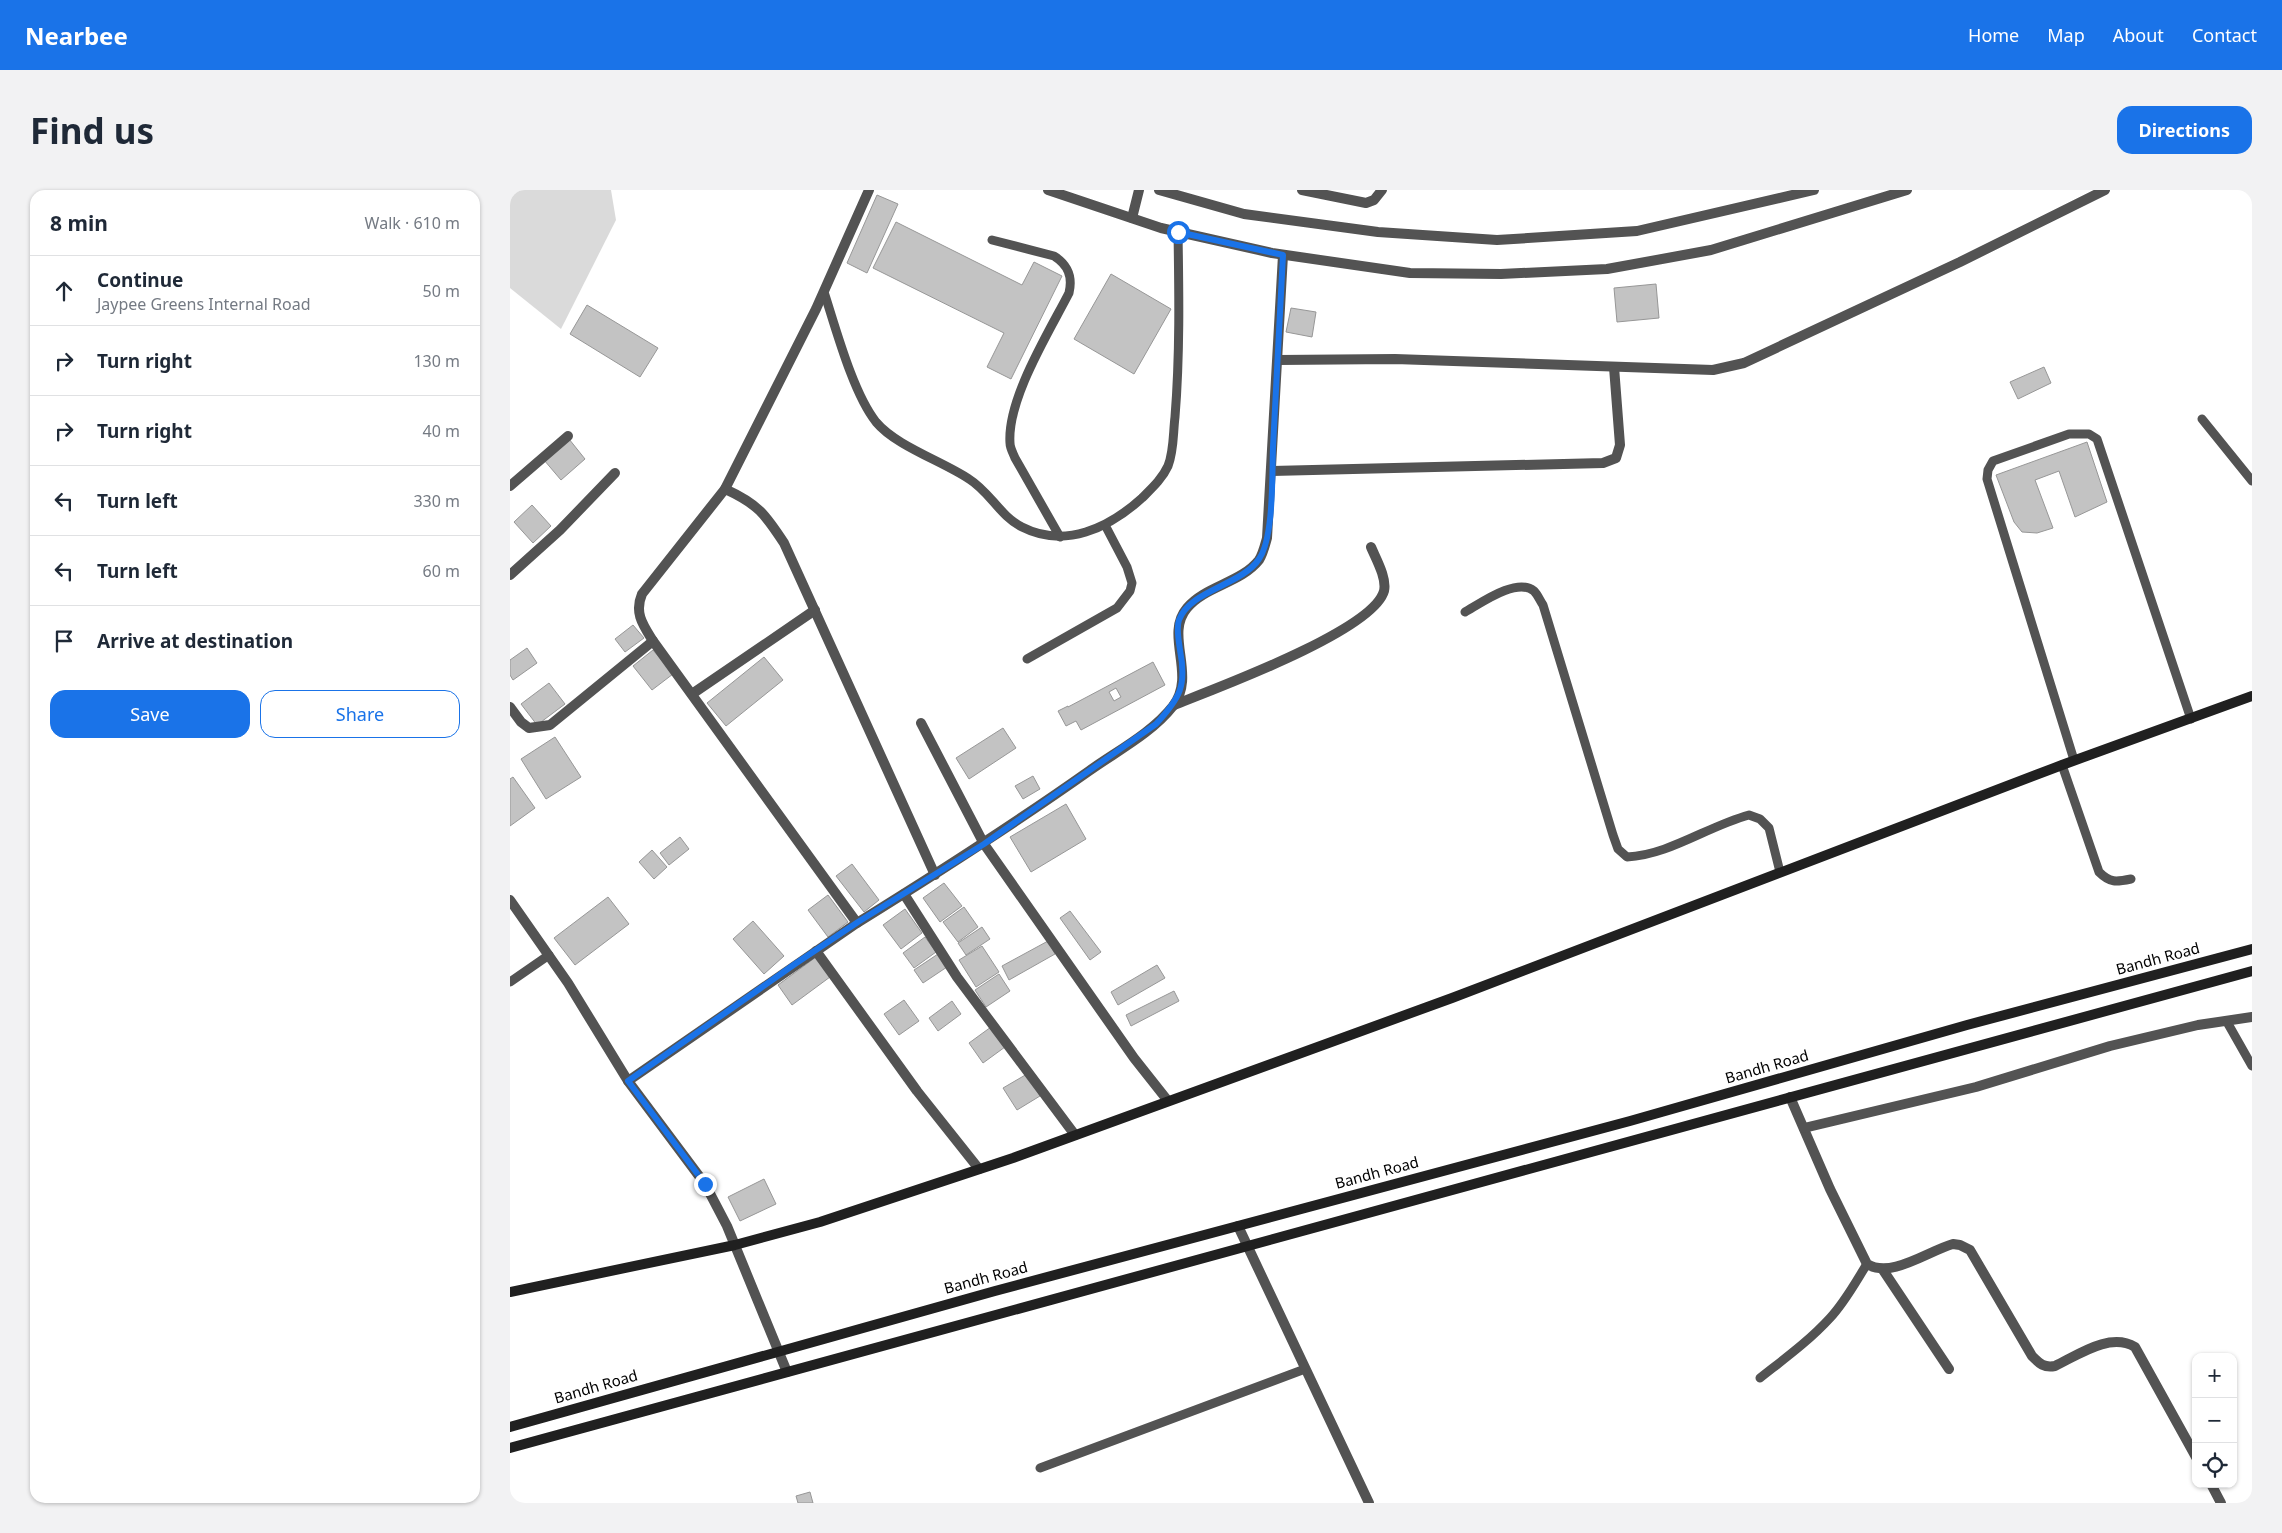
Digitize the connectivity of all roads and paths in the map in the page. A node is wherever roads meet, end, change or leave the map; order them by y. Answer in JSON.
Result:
{"nodes":[{"id":1,"x":869,"y":190,"type":"edge"},
{"id":2,"x":1048,"y":190,"type":"edge"},
{"id":3,"x":1139,"y":190,"type":"edge"},
{"id":4,"x":1159,"y":190,"type":"edge"},
{"id":5,"x":1302,"y":190,"type":"edge"},
{"id":6,"x":1382,"y":190,"type":"edge"},
{"id":7,"x":1814,"y":190,"type":"edge"},
{"id":8,"x":1907,"y":190,"type":"edge"},
{"id":9,"x":2105,"y":190,"type":"edge"},
{"id":10,"x":1132,"y":218,"type":"junction"},
{"id":11,"x":1178,"y":232,"type":"junction"},
{"id":12,"x":992,"y":240,"type":"dead end"},
{"id":13,"x":1283,"y":255,"type":"junction"},
{"id":14,"x":824,"y":292,"type":"junction"},
{"id":15,"x":1278,"y":360,"type":"junction"},
{"id":16,"x":1614,"y":367,"type":"junction"},
{"id":17,"x":2202,"y":419,"type":"dead end"},
{"id":18,"x":568,"y":436,"type":"dead end"},
{"id":19,"x":1272,"y":471,"type":"junction"},
{"id":20,"x":615,"y":473,"type":"dead end"},
{"id":21,"x":2252,"y":481,"type":"edge"},
{"id":22,"x":510,"y":486,"type":"edge"},
{"id":23,"x":725,"y":489,"type":"junction"},
{"id":24,"x":1105,"y":525,"type":"junction"},
{"id":25,"x":1060,"y":536,"type":"junction"},
{"id":26,"x":1371,"y":547,"type":"dead end"},
{"id":27,"x":510,"y":575,"type":"edge"},
{"id":28,"x":815,"y":610,"type":"junction"},
{"id":29,"x":1465,"y":612,"type":"dead end"},
{"id":30,"x":653,"y":641,"type":"junction"},
{"id":31,"x":1027,"y":659,"type":"dead end"},
{"id":32,"x":692,"y":694,"type":"junction"},
{"id":33,"x":2252,"y":696,"type":"edge"},
{"id":34,"x":1174,"y":704,"type":"junction"},
{"id":35,"x":510,"y":707,"type":"edge"},
{"id":36,"x":2191,"y":719,"type":"junction"},
{"id":37,"x":921,"y":723,"type":"dead end"},
{"id":38,"x":2074,"y":760,"type":"junction"},
{"id":39,"x":2062,"y":765,"type":"junction"},
{"id":40,"x":984,"y":844,"type":"junction"},
{"id":41,"x":1780,"y":872,"type":"junction"},
{"id":42,"x":935,"y":875,"type":"junction"},
{"id":43,"x":2131,"y":879,"type":"dead end"},
{"id":44,"x":904,"y":894,"type":"junction"},
{"id":45,"x":510,"y":900,"type":"edge"},
{"id":46,"x":858,"y":922,"type":"junction"},
{"id":47,"x":816,"y":950,"type":"junction"},
{"id":48,"x":2252,"y":950,"type":"edge"},
{"id":49,"x":549,"y":955,"type":"junction"},
{"id":50,"x":2252,"y":971,"type":"edge"},
{"id":51,"x":510,"y":982,"type":"edge"},
{"id":52,"x":2252,"y":1018,"type":"edge"},
{"id":53,"x":2226,"y":1022,"type":"junction"},
{"id":54,"x":2252,"y":1066,"type":"edge"},
{"id":55,"x":628,"y":1081,"type":"junction"},
{"id":56,"x":1790,"y":1096,"type":"junction"},
{"id":57,"x":1168,"y":1101,"type":"junction"},
{"id":58,"x":1804,"y":1128,"type":"junction"},
{"id":59,"x":1075,"y":1135,"type":"junction"},
{"id":60,"x":978,"y":1169,"type":"junction"},
{"id":61,"x":1238,"y":1226,"type":"junction"},
{"id":62,"x":735,"y":1245,"type":"junction"},
{"id":63,"x":1246,"y":1246,"type":"junction"},
{"id":64,"x":1867,"y":1264,"type":"junction"},
{"id":65,"x":1883,"y":1270,"type":"junction"},
{"id":66,"x":510,"y":1292,"type":"edge"},
{"id":67,"x":779,"y":1351,"type":"junction"},
{"id":68,"x":1305,"y":1369,"type":"junction"},
{"id":69,"x":1949,"y":1369,"type":"dead end"},
{"id":70,"x":787,"y":1372,"type":"junction"},
{"id":71,"x":1760,"y":1378,"type":"dead end"},
{"id":72,"x":510,"y":1427,"type":"edge"},
{"id":73,"x":510,"y":1448,"type":"edge"},
{"id":74,"x":2192,"y":1450,"type":"edge"},
{"id":75,"x":1040,"y":1468,"type":"dead end"},
{"id":76,"x":2213,"y":1488,"type":"edge"},
{"id":77,"x":1368,"y":1503,"type":"edge"},
{"id":78,"x":2221,"y":1503,"type":"edge"}],
"edges":[{"from":1,"to":14,"type":"street"},
{"from":2,"to":10,"type":"street"},
{"from":3,"to":10,"type":"street"},
{"from":4,"to":7,"type":"street"},
{"from":5,"to":6,"type":"street"},
{"from":8,"to":13,"type":"street"},
{"from":9,"to":16,"type":"street"},
{"from":10,"to":11,"type":"street"},
{"from":11,"to":13,"type":"street"},
{"from":11,"to":24,"type":"lane"},
{"from":12,"to":25,"type":"lane"},
{"from":13,"to":15,"type":"street"},
{"from":14,"to":23,"type":"street"},
{"from":14,"to":25,"type":"lane"},
{"from":15,"to":16,"type":"street"},
{"from":15,"to":19,"type":"street"},
{"from":16,"to":19,"type":"street"},
{"from":17,"to":21,"type":"lane"},
{"from":18,"to":22,"type":"street"},
{"from":19,"to":34,"type":"street"},
{"from":20,"to":27,"type":"street"},
{"from":23,"to":28,"type":"street"},
{"from":23,"to":30,"type":"street"},
{"from":24,"to":25,"type":"lane"},
{"from":24,"to":31,"type":"lane"},
{"from":26,"to":34,"type":"street"},
{"from":28,"to":32,"type":"street"},
{"from":28,"to":42,"type":"street"},
{"from":29,"to":41,"type":"lane"},
{"from":30,"to":32,"type":"street"},
{"from":30,"to":35,"type":"street"},
{"from":32,"to":46,"type":"street"},
{"from":33,"to":36,"type":"main road"},
{"from":34,"to":40,"type":"street"},
{"from":36,"to":38,"type":"main road"},
{"from":36,"to":38,"type":"lane"},
{"from":37,"to":40,"type":"street"},
{"from":38,"to":39,"type":"main road"},
{"from":39,"to":41,"type":"main road"},
{"from":39,"to":43,"type":"lane"},
{"from":40,"to":42,"type":"street"},
{"from":40,"to":57,"type":"street"},
{"from":41,"to":57,"type":"main road"},
{"from":42,"to":44,"type":"street"},
{"from":44,"to":46,"type":"street"},
{"from":44,"to":59,"type":"street"},
{"from":45,"to":49,"type":"street"},
{"from":46,"to":47,"type":"street"},
{"from":47,"to":55,"type":"street"},
{"from":47,"to":60,"type":"street"},
{"from":48,"to":61,"type":"main road","name":"Bandh Road"},
{"from":49,"to":51,"type":"lane"},
{"from":49,"to":55,"type":"street"},
{"from":50,"to":56,"type":"main road"},
{"from":52,"to":53,"type":"street"},
{"from":53,"to":54,"type":"lane"},
{"from":53,"to":58,"type":"street"},
{"from":55,"to":62,"type":"street"},
{"from":56,"to":58,"type":"street"},
{"from":56,"to":63,"type":"main road"},
{"from":57,"to":59,"type":"main road"},
{"from":58,"to":64,"type":"street"},
{"from":59,"to":60,"type":"main road"},
{"from":60,"to":62,"type":"main road"},
{"from":61,"to":63,"type":"street"},
{"from":61,"to":67,"type":"main road","name":"Bandh Road"},
{"from":62,"to":66,"type":"main road"},
{"from":62,"to":67,"type":"street"},
{"from":63,"to":68,"type":"street"},
{"from":63,"to":70,"type":"main road"},
{"from":64,"to":65,"type":"street"},
{"from":64,"to":71,"type":"lane"},
{"from":65,"to":69,"type":"street"},
{"from":65,"to":74,"type":"street"},
{"from":67,"to":70,"type":"street"},
{"from":67,"to":72,"type":"main road","name":"Bandh Road"},
{"from":68,"to":75,"type":"lane"},
{"from":68,"to":77,"type":"street"},
{"from":70,"to":73,"type":"main road"},
{"from":76,"to":78,"type":"street"}]}
